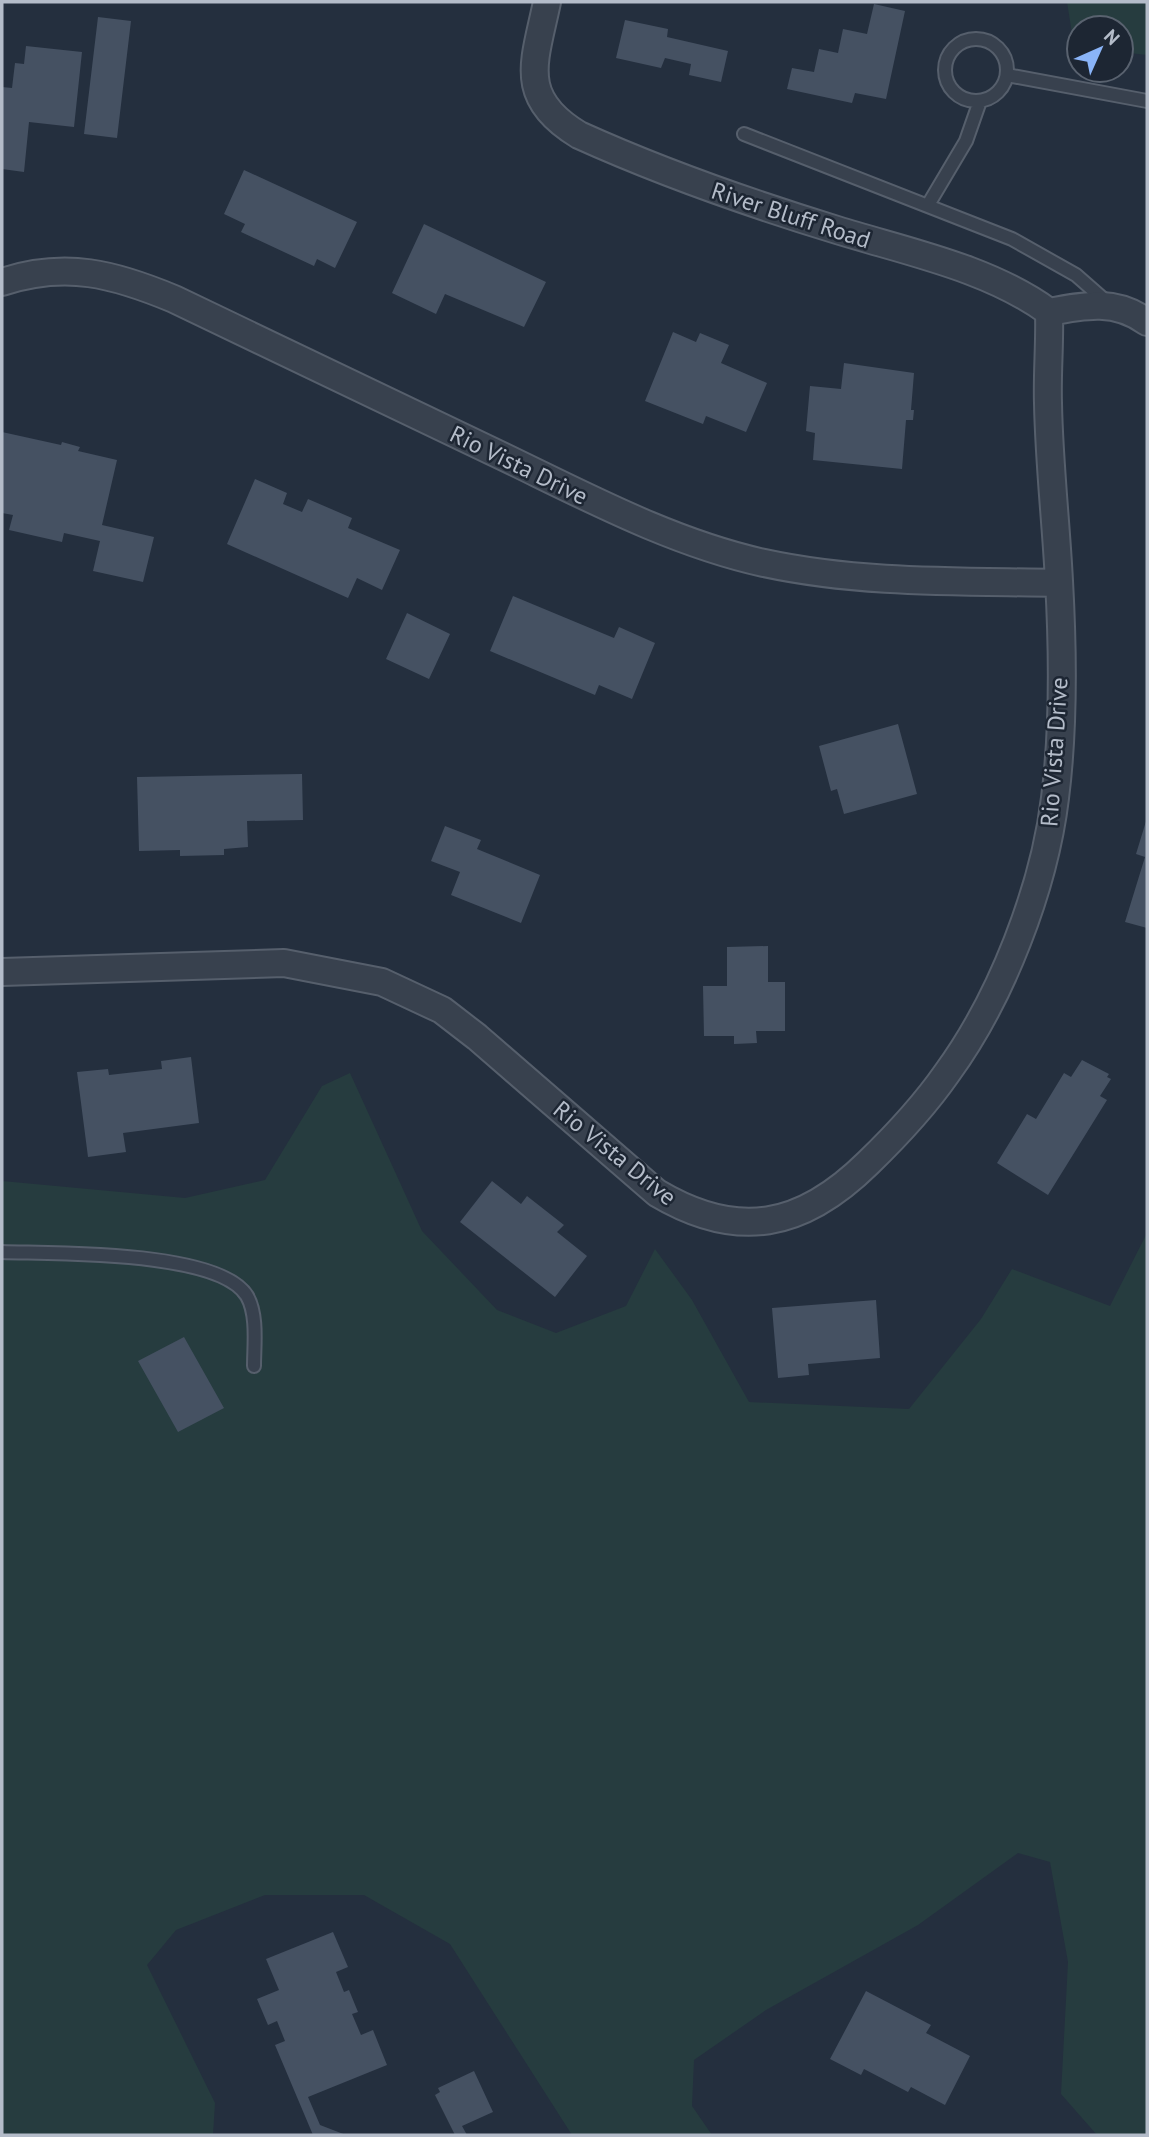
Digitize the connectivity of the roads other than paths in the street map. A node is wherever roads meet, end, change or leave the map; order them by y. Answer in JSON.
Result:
{"nodes":[{"id":1,"x":547,"y":2,"type":"edge"},
{"id":2,"x":1007,"y":75,"type":"junction"},
{"id":3,"x":980,"y":101,"type":"junction"},
{"id":4,"x":1147,"y":101,"type":"edge"},
{"id":5,"x":744,"y":134,"type":"dead end"},
{"id":6,"x":928,"y":205,"type":"junction"},
{"id":7,"x":2,"y":282,"type":"edge"},
{"id":8,"x":1109,"y":304,"type":"junction"},
{"id":9,"x":1049,"y":312,"type":"junction"},
{"id":10,"x":1147,"y":322,"type":"edge"},
{"id":11,"x":1059,"y":583,"type":"junction"},
{"id":12,"x":2,"y":972,"type":"edge"},
{"id":13,"x":2,"y":1252,"type":"edge"},
{"id":14,"x":254,"y":1366,"type":"dead end"}],
"edges":[{"from":1,"to":9,"type":"street","name":"River Bluff Road"},
{"from":2,"to":3,"type":"lane"},
{"from":2,"to":3,"type":"lane"},
{"from":2,"to":4,"type":"lane"},
{"from":3,"to":6,"type":"lane"},
{"from":5,"to":6,"type":"lane"},
{"from":6,"to":8,"type":"lane"},
{"from":7,"to":11,"type":"street","name":"Rio Vista Drive"},
{"from":8,"to":9,"type":"street"},
{"from":8,"to":10,"type":"street"},
{"from":9,"to":11,"type":"street","name":"Rio Vista Drive"},
{"from":11,"to":12,"type":"street","name":"Rio Vista Drive"},
{"from":13,"to":14,"type":"lane"}]}
